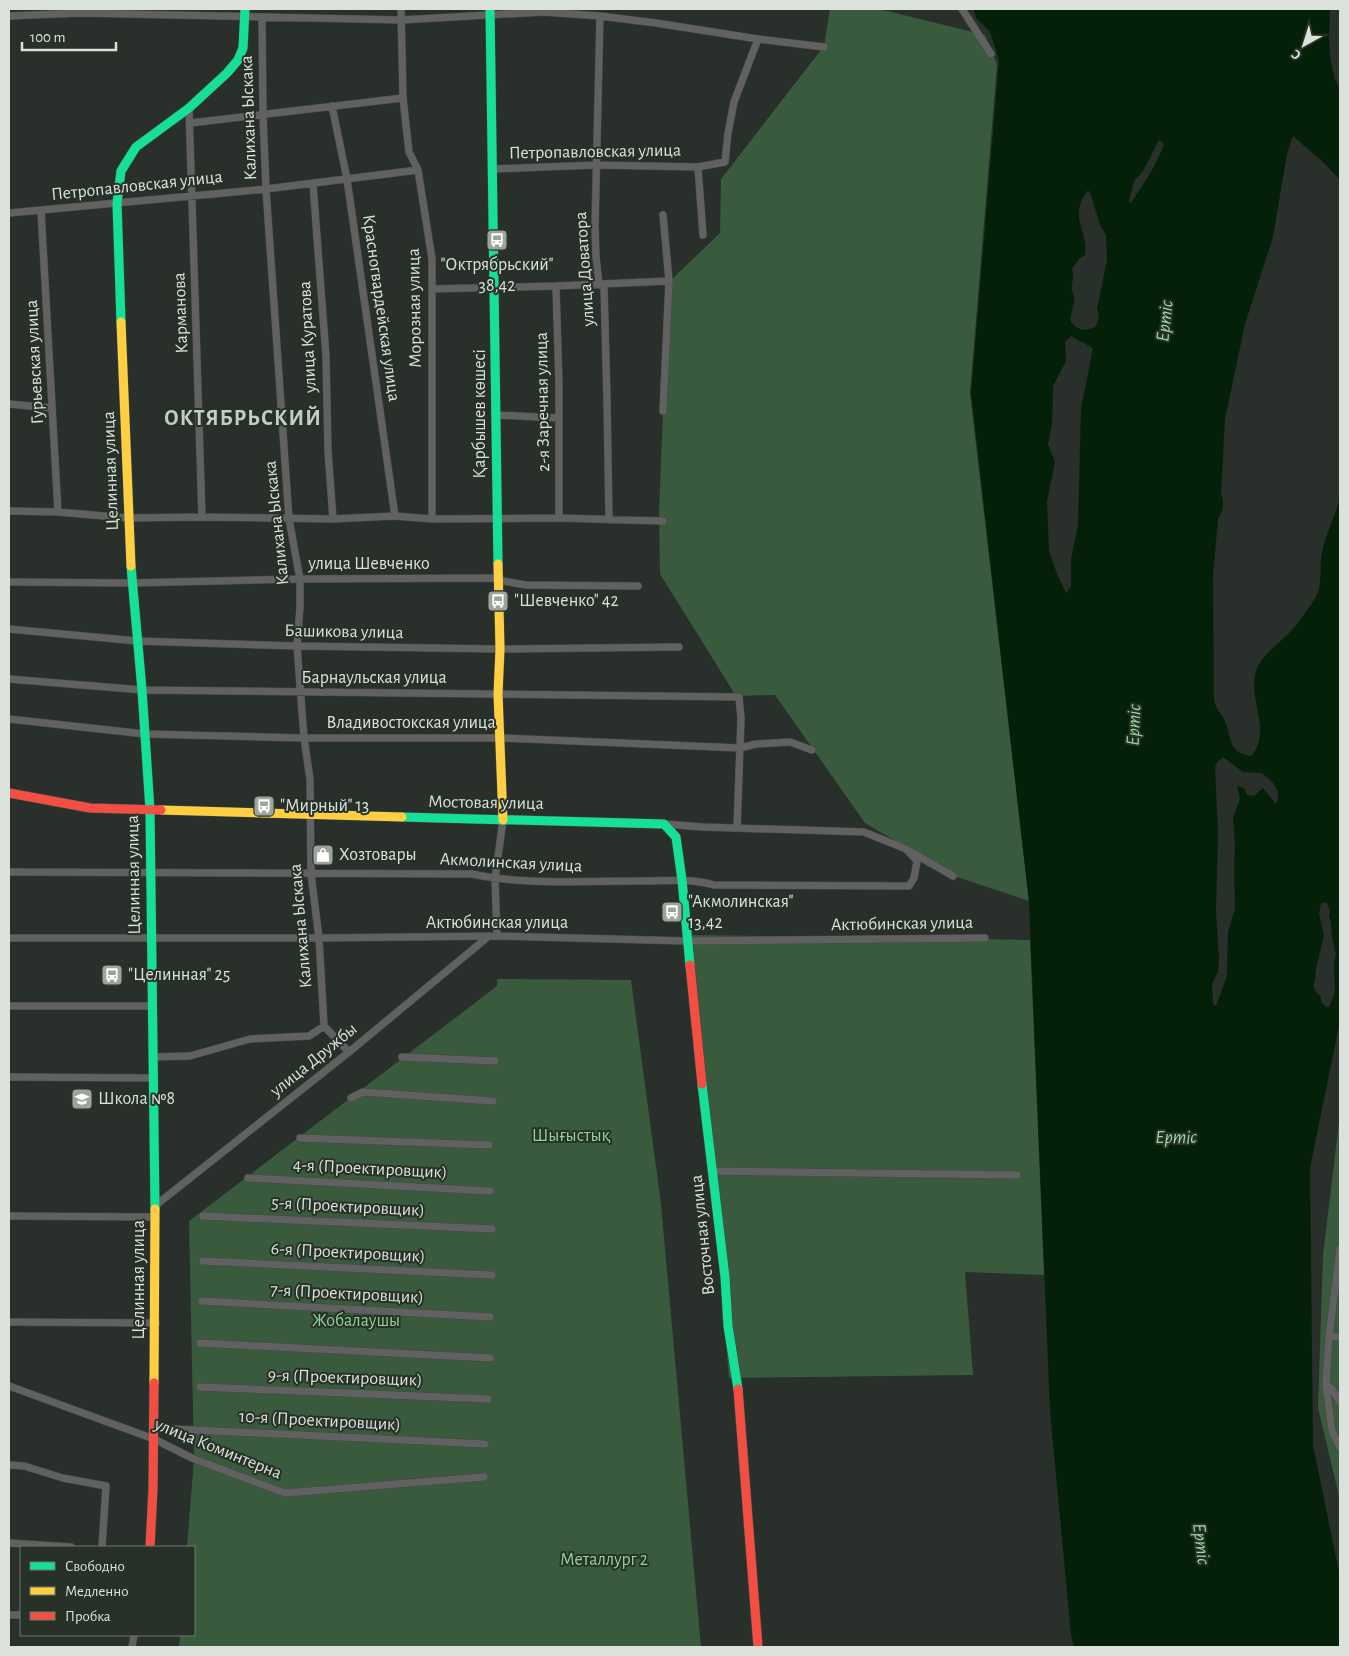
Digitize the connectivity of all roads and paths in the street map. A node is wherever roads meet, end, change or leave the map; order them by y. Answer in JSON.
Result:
{"nodes":[{"id":1,"x":401,"y":9,"type":"edge"},
{"id":2,"x":962,"y":9,"type":"edge"},
{"id":3,"x":490,"y":11,"type":"edge"},
{"id":4,"x":245,"y":13,"type":"edge"},
{"id":5,"x":9,"y":16,"type":"edge"},
{"id":6,"x":600,"y":16,"type":"junction"},
{"id":7,"x":262,"y":17,"type":"junction"},
{"id":8,"x":401,"y":20,"type":"junction"},
{"id":9,"x":758,"y":38,"type":"junction"},
{"id":10,"x":824,"y":46,"type":"dead end"},
{"id":11,"x":991,"y":54,"type":"dead end"},
{"id":12,"x":403,"y":98,"type":"junction"},
{"id":13,"x":332,"y":106,"type":"junction"},
{"id":14,"x":189,"y":108,"type":"junction"},
{"id":15,"x":262,"y":115,"type":"junction"},
{"id":16,"x":191,"y":123,"type":"junction"},
{"id":17,"x":596,"y":165,"type":"junction"},
{"id":18,"x":698,"y":167,"type":"junction"},
{"id":19,"x":492,"y":169,"type":"junction"},
{"id":20,"x":418,"y":170,"type":"junction"},
{"id":21,"x":348,"y":179,"type":"junction"},
{"id":22,"x":313,"y":184,"type":"junction"},
{"id":23,"x":266,"y":189,"type":"junction"},
{"id":24,"x":192,"y":196,"type":"junction"},
{"id":25,"x":118,"y":203,"type":"junction"},
{"id":26,"x":41,"y":211,"type":"junction"},
{"id":27,"x":9,"y":213,"type":"edge"},
{"id":28,"x":663,"y":215,"type":"dead end"},
{"id":29,"x":703,"y":235,"type":"dead end"},
{"id":30,"x":669,"y":281,"type":"junction"},
{"id":31,"x":600,"y":284,"type":"junction"},
{"id":32,"x":556,"y":286,"type":"junction"},
{"id":33,"x":495,"y":288,"type":"junction"},
{"id":34,"x":432,"y":289,"type":"junction"},
{"id":35,"x":9,"y":404,"type":"edge"},
{"id":36,"x":52,"y":408,"type":"junction"},
{"id":37,"x":663,"y":411,"type":"dead end"},
{"id":38,"x":495,"y":415,"type":"junction"},
{"id":39,"x":559,"y":418,"type":"junction"},
{"id":40,"x":9,"y":511,"type":"edge"},
{"id":41,"x":58,"y":512,"type":"junction"},
{"id":42,"x":395,"y":516,"type":"junction"},
{"id":43,"x":202,"y":517,"type":"junction"},
{"id":44,"x":128,"y":518,"type":"junction"},
{"id":45,"x":497,"y":518,"type":"junction"},
{"id":46,"x":559,"y":518,"type":"junction"},
{"id":47,"x":289,"y":519,"type":"junction"},
{"id":48,"x":333,"y":519,"type":"junction"},
{"id":49,"x":432,"y":520,"type":"junction"},
{"id":50,"x":609,"y":520,"type":"junction"},
{"id":51,"x":663,"y":521,"type":"dead end"},
{"id":52,"x":498,"y":578,"type":"junction"},
{"id":53,"x":300,"y":579,"type":"junction"},
{"id":54,"x":9,"y":582,"type":"edge"},
{"id":55,"x":132,"y":583,"type":"junction"},
{"id":56,"x":638,"y":586,"type":"dead end"},
{"id":57,"x":9,"y":630,"type":"edge"},
{"id":58,"x":137,"y":640,"type":"junction"},
{"id":59,"x":297,"y":646,"type":"junction"},
{"id":60,"x":679,"y":647,"type":"dead end"},
{"id":61,"x":500,"y":650,"type":"junction"},
{"id":62,"x":9,"y":679,"type":"edge"},
{"id":63,"x":142,"y":690,"type":"junction"},
{"id":64,"x":301,"y":692,"type":"junction"},
{"id":65,"x":498,"y":694,"type":"junction"},
{"id":66,"x":9,"y":719,"type":"edge"},
{"id":67,"x":145,"y":734,"type":"junction"},
{"id":68,"x":304,"y":738,"type":"junction"},
{"id":69,"x":500,"y":738,"type":"junction"},
{"id":70,"x":740,"y":748,"type":"junction"},
{"id":71,"x":812,"y":750,"type":"dead end"},
{"id":72,"x":9,"y":793,"type":"edge"},
{"id":73,"x":150,"y":810,"type":"junction"},
{"id":74,"x":310,"y":815,"type":"junction"},
{"id":75,"x":503,"y":820,"type":"junction"},
{"id":76,"x":664,"y":824,"type":"junction"},
{"id":77,"x":737,"y":828,"type":"junction"},
{"id":78,"x":906,"y":849,"type":"junction"},
{"id":79,"x":9,"y":872,"type":"edge"},
{"id":80,"x":151,"y":874,"type":"junction"},
{"id":81,"x":311,"y":874,"type":"junction"},
{"id":82,"x":953,"y":876,"type":"dead end"},
{"id":83,"x":495,"y":879,"type":"junction"},
{"id":84,"x":682,"y":880,"type":"junction"},
{"id":85,"x":493,"y":936,"type":"junction"},
{"id":86,"x":9,"y":938,"type":"edge"},
{"id":87,"x":152,"y":938,"type":"junction"},
{"id":88,"x":319,"y":938,"type":"junction"},
{"id":89,"x":985,"y":938,"type":"dead end"},
{"id":90,"x":688,"y":941,"type":"junction"},
{"id":91,"x":9,"y":1006,"type":"edge"},
{"id":92,"x":153,"y":1006,"type":"junction"},
{"id":93,"x":324,"y":1026,"type":"junction"},
{"id":94,"x":349,"y":1052,"type":"junction"},
{"id":95,"x":153,"y":1057,"type":"junction"},
{"id":96,"x":402,"y":1057,"type":"dead end"},
{"id":97,"x":495,"y":1062,"type":"dead end"},
{"id":98,"x":9,"y":1077,"type":"edge"},
{"id":99,"x":154,"y":1078,"type":"junction"},
{"id":100,"x":351,"y":1098,"type":"dead end"},
{"id":101,"x":493,"y":1101,"type":"dead end"},
{"id":102,"x":300,"y":1138,"type":"dead end"},
{"id":103,"x":489,"y":1145,"type":"dead end"},
{"id":104,"x":712,"y":1171,"type":"junction"},
{"id":105,"x":1017,"y":1175,"type":"dead end"},
{"id":106,"x":248,"y":1178,"type":"dead end"},
{"id":107,"x":490,"y":1191,"type":"dead end"},
{"id":108,"x":156,"y":1205,"type":"junction"},
{"id":109,"x":9,"y":1216,"type":"edge"},
{"id":110,"x":203,"y":1216,"type":"dead end"},
{"id":111,"x":156,"y":1217,"type":"junction"},
{"id":112,"x":492,"y":1228,"type":"dead end"},
{"id":113,"x":1340,"y":1249,"type":"edge"},
{"id":114,"x":203,"y":1261,"type":"dead end"},
{"id":115,"x":492,"y":1275,"type":"dead end"},
{"id":116,"x":202,"y":1301,"type":"dead end"},
{"id":117,"x":490,"y":1317,"type":"dead end"},
{"id":118,"x":9,"y":1322,"type":"edge"},
{"id":119,"x":156,"y":1323,"type":"junction"},
{"id":120,"x":1328,"y":1337,"type":"junction"},
{"id":121,"x":1340,"y":1337,"type":"edge"},
{"id":122,"x":200,"y":1343,"type":"dead end"},
{"id":123,"x":490,"y":1358,"type":"dead end"},
{"id":124,"x":1326,"y":1385,"type":"junction"},
{"id":125,"x":9,"y":1386,"type":"edge"},
{"id":126,"x":200,"y":1387,"type":"dead end"},
{"id":127,"x":488,"y":1399,"type":"dead end"},
{"id":128,"x":1340,"y":1402,"type":"edge"},
{"id":129,"x":154,"y":1428,"type":"junction"},
{"id":130,"x":154,"y":1439,"type":"junction"},
{"id":131,"x":485,"y":1444,"type":"dead end"},
{"id":132,"x":1340,"y":1448,"type":"edge"},
{"id":133,"x":9,"y":1465,"type":"edge"},
{"id":134,"x":484,"y":1477,"type":"dead end"},
{"id":135,"x":9,"y":1543,"type":"edge"},
{"id":136,"x":56,"y":1546,"type":"edge"},
{"id":137,"x":102,"y":1546,"type":"edge"},
{"id":138,"x":150,"y":1546,"type":"edge"},
{"id":139,"x":758,"y":1647,"type":"edge"}],
"edges":[{"from":1,"to":8,"type":"street","name":"Морозная улица"},
{"from":2,"to":11,"type":"street"},
{"from":3,"to":6,"type":"street"},
{"from":3,"to":8,"type":"street"},
{"from":3,"to":19,"type":"street","name":"Қарбышев көшесі"},
{"from":4,"to":5,"type":"street"},
{"from":4,"to":7,"type":"street"},
{"from":4,"to":14,"type":"street","name":"Целинная улица"},
{"from":6,"to":9,"type":"street"},
{"from":6,"to":17,"type":"street","name":"улица Доватора"},
{"from":7,"to":8,"type":"street"},
{"from":7,"to":15,"type":"street","name":"Калихана Ыскака"},
{"from":8,"to":12,"type":"street","name":"Морозная улица"},
{"from":9,"to":10,"type":"street"},
{"from":9,"to":18,"type":"street","name":"Петропавловская улица"},
{"from":12,"to":13,"type":"street"},
{"from":12,"to":20,"type":"street","name":"Морозная улица"},
{"from":13,"to":15,"type":"street"},
{"from":13,"to":21,"type":"street","name":"Красногвардейская улица"},
{"from":14,"to":16,"type":"street","name":"Карманова"},
{"from":14,"to":25,"type":"street","name":"Целинная улица"},
{"from":15,"to":16,"type":"street"},
{"from":15,"to":23,"type":"street","name":"Калихана Ыскака"},
{"from":16,"to":24,"type":"street","name":"Карманова"},
{"from":17,"to":18,"type":"street","name":"Петропавловская улица"},
{"from":17,"to":19,"type":"street","name":"Петропавловская улица"},
{"from":17,"to":31,"type":"street","name":"улица Доватора"},
{"from":18,"to":29,"type":"street"},
{"from":19,"to":33,"type":"street","name":"Қарбышев көшесі"},
{"from":20,"to":21,"type":"street","name":"Петропавловская улица"},
{"from":20,"to":34,"type":"street","name":"Морозная улица"},
{"from":21,"to":22,"type":"street","name":"Петропавловская улица"},
{"from":21,"to":42,"type":"street","name":"Красногвардейская улица"},
{"from":22,"to":23,"type":"street","name":"Петропавловская улица"},
{"from":22,"to":48,"type":"street","name":"улица Куратова"},
{"from":23,"to":24,"type":"street","name":"Петропавловская улица"},
{"from":23,"to":47,"type":"street","name":"Калихана Ыскака"},
{"from":24,"to":25,"type":"street","name":"Петропавловская улица"},
{"from":24,"to":43,"type":"street","name":"Карманова"},
{"from":25,"to":26,"type":"street","name":"Петропавловская улица"},
{"from":25,"to":44,"type":"street","name":"Целинная улица"},
{"from":26,"to":27,"type":"street","name":"Петропавловская улица"},
{"from":26,"to":36,"type":"street","name":"Гурьевская улица"},
{"from":28,"to":30,"type":"street"},
{"from":30,"to":31,"type":"street"},
{"from":30,"to":37,"type":"street"},
{"from":31,"to":32,"type":"street"},
{"from":31,"to":50,"type":"street","name":"улица Доватора"},
{"from":32,"to":33,"type":"street"},
{"from":32,"to":39,"type":"street","name":"2-я Заречная улица"},
{"from":33,"to":34,"type":"street"},
{"from":33,"to":38,"type":"street","name":"Қарбышев көшесі"},
{"from":34,"to":49,"type":"street","name":"Морозная улица"},
{"from":35,"to":36,"type":"street"},
{"from":36,"to":41,"type":"street","name":"Гурьевская улица"},
{"from":38,"to":39,"type":"street"},
{"from":38,"to":45,"type":"street","name":"Қарбышев көшесі"},
{"from":39,"to":46,"type":"street","name":"2-я Заречная улица"},
{"from":40,"to":41,"type":"street"},
{"from":41,"to":44,"type":"street"},
{"from":42,"to":48,"type":"street"},
{"from":42,"to":49,"type":"street"},
{"from":43,"to":44,"type":"street"},
{"from":43,"to":47,"type":"street"},
{"from":44,"to":55,"type":"street","name":"Целинная улица"},
{"from":45,"to":46,"type":"street"},
{"from":45,"to":49,"type":"street"},
{"from":45,"to":52,"type":"street","name":"Қарбышев көшесі"},
{"from":46,"to":50,"type":"street"},
{"from":47,"to":48,"type":"street"},
{"from":47,"to":53,"type":"street","name":"Калихана Ыскака"},
{"from":50,"to":51,"type":"street"},
{"from":52,"to":53,"type":"street","name":"улица Шевченко"},
{"from":52,"to":56,"type":"street","name":"улица Шевченко"},
{"from":52,"to":61,"type":"street","name":"Қарбышев көшесі"},
{"from":53,"to":55,"type":"street","name":"улица Шевченко"},
{"from":53,"to":59,"type":"street","name":"Калихана Ыскака"},
{"from":54,"to":55,"type":"street","name":"улица Шевченко"},
{"from":55,"to":58,"type":"street","name":"Целинная улица"},
{"from":57,"to":58,"type":"street","name":"Башикова улица"},
{"from":58,"to":59,"type":"street","name":"Башикова улица"},
{"from":58,"to":63,"type":"street","name":"Целинная улица"},
{"from":59,"to":61,"type":"street","name":"Башикова улица"},
{"from":59,"to":64,"type":"street","name":"Калихана Ыскака"},
{"from":60,"to":61,"type":"street","name":"Башикова улица"},
{"from":61,"to":65,"type":"street","name":"Қарбышев көшесі"},
{"from":62,"to":63,"type":"street","name":"Барнаульская улица"},
{"from":63,"to":64,"type":"street","name":"Барнаульская улица"},
{"from":63,"to":67,"type":"street","name":"Целинная улица"},
{"from":64,"to":65,"type":"street","name":"Барнаульская улица"},
{"from":64,"to":68,"type":"street","name":"Калихана Ыскака"},
{"from":65,"to":69,"type":"street","name":"Қарбышев көшесі"},
{"from":65,"to":70,"type":"street","name":"Барнаульская улица"},
{"from":66,"to":67,"type":"street","name":"Владивостокская улица"},
{"from":67,"to":68,"type":"street","name":"Владивостокская улица"},
{"from":67,"to":73,"type":"street","name":"Целинная улица"},
{"from":68,"to":69,"type":"street","name":"Владивостокская улица"},
{"from":68,"to":74,"type":"street","name":"Калихана Ыскака"},
{"from":69,"to":70,"type":"street","name":"Владивостокская улица"},
{"from":69,"to":75,"type":"street","name":"Қарбышев көшесі"},
{"from":70,"to":71,"type":"street","name":"Владивостокская улица"},
{"from":70,"to":77,"type":"street"},
{"from":72,"to":73,"type":"street","name":"Мостовая улица"},
{"from":73,"to":74,"type":"street","name":"Мостовая улица"},
{"from":73,"to":80,"type":"street","name":"Целинная улица"},
{"from":74,"to":75,"type":"street","name":"Мостовая улица"},
{"from":74,"to":81,"type":"street","name":"Калихана Ыскака"},
{"from":75,"to":76,"type":"street","name":"Мостовая улица"},
{"from":75,"to":83,"type":"street"},
{"from":76,"to":77,"type":"street","name":"Мостовая улица"},
{"from":76,"to":84,"type":"street","name":"Восточная улица"},
{"from":77,"to":78,"type":"street","name":"Мостовая улица"},
{"from":78,"to":82,"type":"street","name":"Мостовая улица"},
{"from":78,"to":84,"type":"street","name":"Акмолинская улица"},
{"from":79,"to":80,"type":"street","name":"Акмолинская улица"},
{"from":80,"to":81,"type":"street","name":"Акмолинская улица"},
{"from":80,"to":87,"type":"street","name":"Целинная улица"},
{"from":81,"to":83,"type":"street","name":"Акмолинская улица"},
{"from":81,"to":88,"type":"street","name":"Калихана Ыскака"},
{"from":83,"to":84,"type":"street","name":"Акмолинская улица"},
{"from":83,"to":85,"type":"street"},
{"from":84,"to":90,"type":"street","name":"Восточная улица"},
{"from":85,"to":88,"type":"street","name":"Актюбинская улица"},
{"from":85,"to":90,"type":"street","name":"Актюбинская улица"},
{"from":85,"to":94,"type":"street","name":"улица Дружбы"},
{"from":86,"to":87,"type":"street","name":"Актюбинская улица"},
{"from":87,"to":88,"type":"street","name":"Актюбинская улица"},
{"from":87,"to":92,"type":"street","name":"Целинная улица"},
{"from":88,"to":93,"type":"street","name":"Калихана Ыскака"},
{"from":89,"to":90,"type":"street","name":"Актюбинская улица"},
{"from":90,"to":104,"type":"street","name":"Восточная улица"},
{"from":91,"to":92,"type":"street"},
{"from":92,"to":95,"type":"street","name":"Целинная улица"},
{"from":93,"to":94,"type":"street"},
{"from":93,"to":95,"type":"street"},
{"from":94,"to":108,"type":"street","name":"улица Дружбы"},
{"from":95,"to":99,"type":"street","name":"Целинная улица"},
{"from":96,"to":97,"type":"street"},
{"from":98,"to":99,"type":"street"},
{"from":99,"to":108,"type":"street","name":"Целинная улица"},
{"from":100,"to":101,"type":"street"},
{"from":102,"to":103,"type":"street"},
{"from":104,"to":105,"type":"street"},
{"from":104,"to":139,"type":"street","name":"Восточная улица"},
{"from":106,"to":107,"type":"street","name":"4-я (Проектировщик)"},
{"from":108,"to":111,"type":"street","name":"Целинная улица"},
{"from":109,"to":111,"type":"street"},
{"from":110,"to":112,"type":"street","name":"5-я (Проектировщик)"},
{"from":111,"to":119,"type":"street","name":"Целинная улица"},
{"from":113,"to":120,"type":"street"},
{"from":114,"to":115,"type":"street","name":"6-я (Проектировщик)"},
{"from":116,"to":117,"type":"street","name":"7-я (Проектировщик)"},
{"from":118,"to":119,"type":"street"},
{"from":119,"to":129,"type":"street","name":"Целинная улица"},
{"from":120,"to":121,"type":"street"},
{"from":120,"to":124,"type":"street"},
{"from":122,"to":123,"type":"street"},
{"from":124,"to":128,"type":"street"},
{"from":124,"to":132,"type":"street"},
{"from":125,"to":130,"type":"street","name":"улица Коминтерна"},
{"from":126,"to":127,"type":"street","name":"9-я (Проектировщик)"},
{"from":129,"to":130,"type":"street","name":"Целинная улица"},
{"from":129,"to":131,"type":"street","name":"10-я (Проектировщик)"},
{"from":130,"to":134,"type":"street","name":"улица Коминтерна"},
{"from":130,"to":138,"type":"street","name":"Целинная улица"},
{"from":133,"to":137,"type":"street"},
{"from":135,"to":136,"type":"street"}]}
